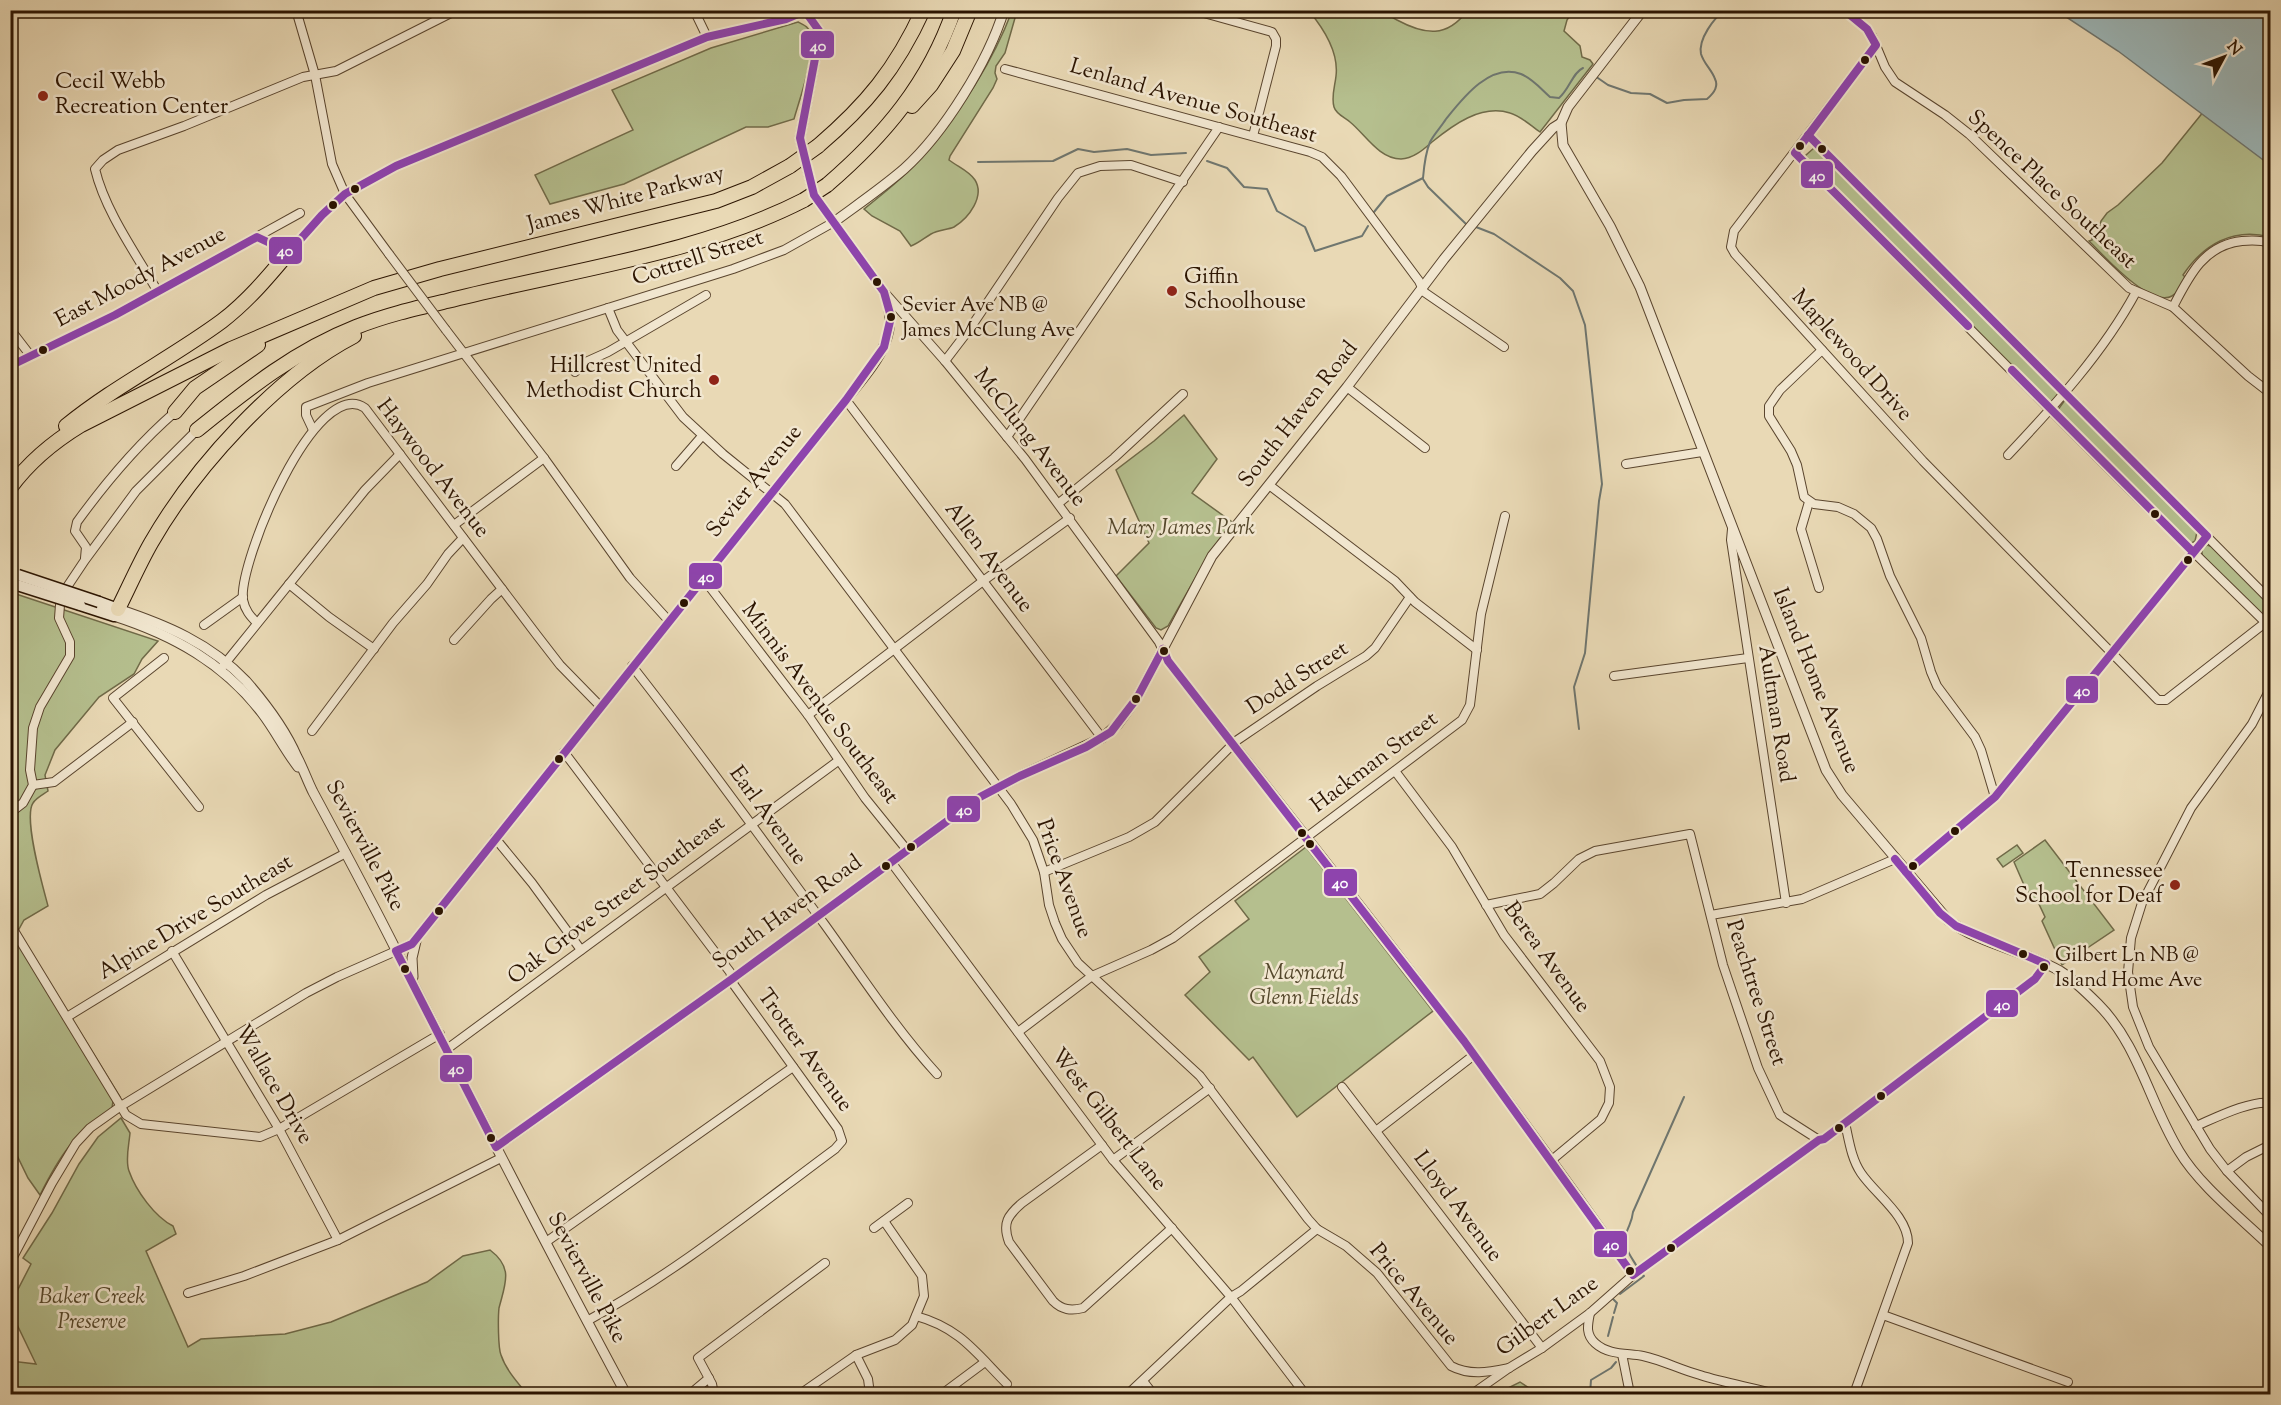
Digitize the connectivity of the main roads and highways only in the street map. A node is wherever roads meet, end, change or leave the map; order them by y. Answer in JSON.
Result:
{"nodes":[{"id":1,"x":923,"y":10,"type":"edge"},
{"id":2,"x":954,"y":10,"type":"edge"},
{"id":3,"x":970,"y":10,"type":"edge"},
{"id":4,"x":862,"y":155,"type":"junction"},
{"id":5,"x":289,"y":252,"type":"road end"},
{"id":6,"x":340,"y":302,"type":"junction"},
{"id":7,"x":418,"y":308,"type":"junction"},
{"id":8,"x":175,"y":412,"type":"road end"},
{"id":9,"x":197,"y":430,"type":"road end"},
{"id":10,"x":36,"y":458,"type":"junction"},
{"id":11,"x":10,"y":488,"type":"edge"},
{"id":12,"x":13,"y":579,"type":"edge"},
{"id":13,"x":116,"y":612,"type":"junction"}],
"edges":[{"from":1,"to":6,"type":"highway","name":"James White Parkway","bridge":true},
{"from":2,"to":4,"type":"highway"},
{"from":3,"to":4,"type":"highway"},
{"from":4,"to":7,"type":"highway","bridge":true},
{"from":5,"to":10,"type":"highway"},
{"from":6,"to":8,"type":"highway"},
{"from":6,"to":10,"type":"highway"},
{"from":7,"to":9,"type":"highway"},
{"from":7,"to":13,"type":"highway"},
{"from":10,"to":11,"type":"highway"},
{"from":12,"to":13,"type":"main road","name":"Sevierville Pike","bridge":true},
{"from":12,"to":13,"type":"main road","name":"Sevierville Pike","bridge":true}]}
